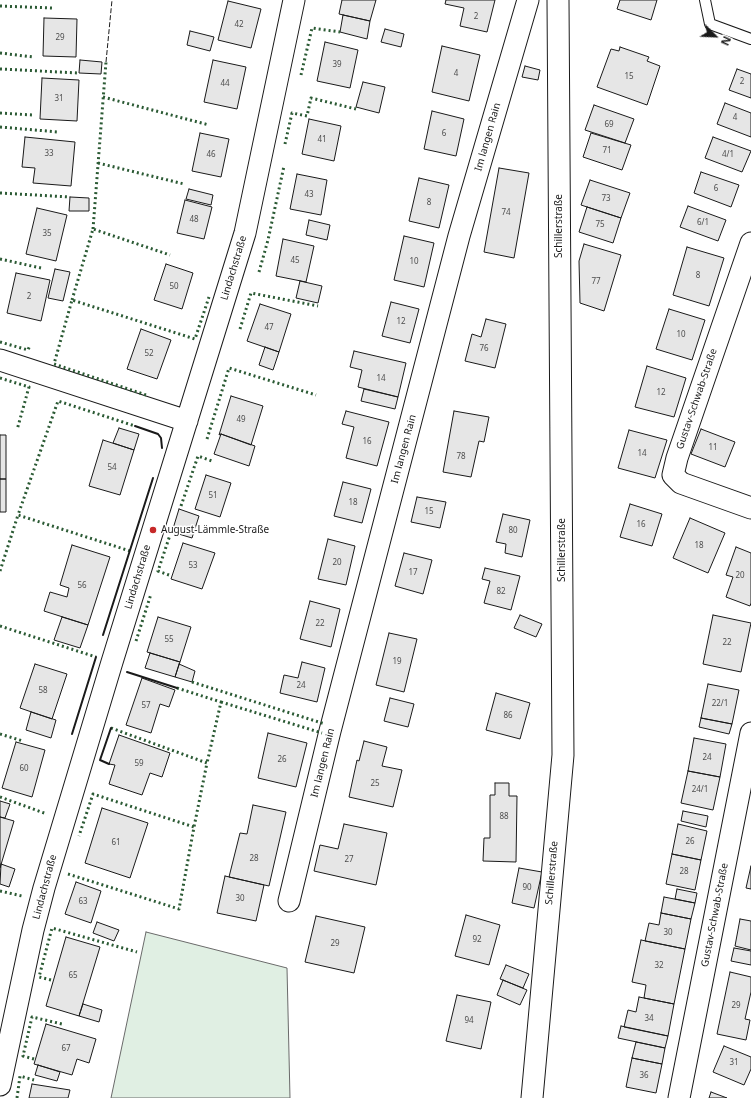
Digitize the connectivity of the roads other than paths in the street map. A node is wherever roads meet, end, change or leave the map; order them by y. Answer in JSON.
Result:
{"nodes":[{"id":1,"x":294,"y":0,"type":"edge"},
{"id":2,"x":528,"y":0,"type":"edge"},
{"id":3,"x":558,"y":0,"type":"edge"},
{"id":4,"x":706,"y":0,"type":"edge"},
{"id":5,"x":751,"y":39,"type":"edge"},
{"id":6,"x":751,"y":243,"type":"edge"},
{"id":7,"x":0,"y":360,"type":"edge"},
{"id":8,"x":187,"y":421,"type":"junction"},
{"id":9,"x":751,"y":508,"type":"edge"},
{"id":10,"x":751,"y":733,"type":"edge"},
{"id":11,"x":289,"y":901,"type":"dead end"},
{"id":12,"x":0,"y":1085,"type":"edge"},
{"id":13,"x":532,"y":1098,"type":"edge"},
{"id":14,"x":679,"y":1098,"type":"edge"}],
"edges":[{"from":1,"to":8,"type":"street","name":"Lindachstraße"},
{"from":2,"to":11,"type":"street","name":"Im langen Rain"},
{"from":3,"to":13,"type":"street","name":"Schillerstraße"},
{"from":4,"to":5,"type":"lane"},
{"from":6,"to":9,"type":"street","name":"Gustav-Schwab-Straße"},
{"from":7,"to":8,"type":"street"},
{"from":8,"to":12,"type":"street","name":"Lindachstraße"},
{"from":10,"to":14,"type":"street","name":"Gustav-Schwab-Straße"}]}
